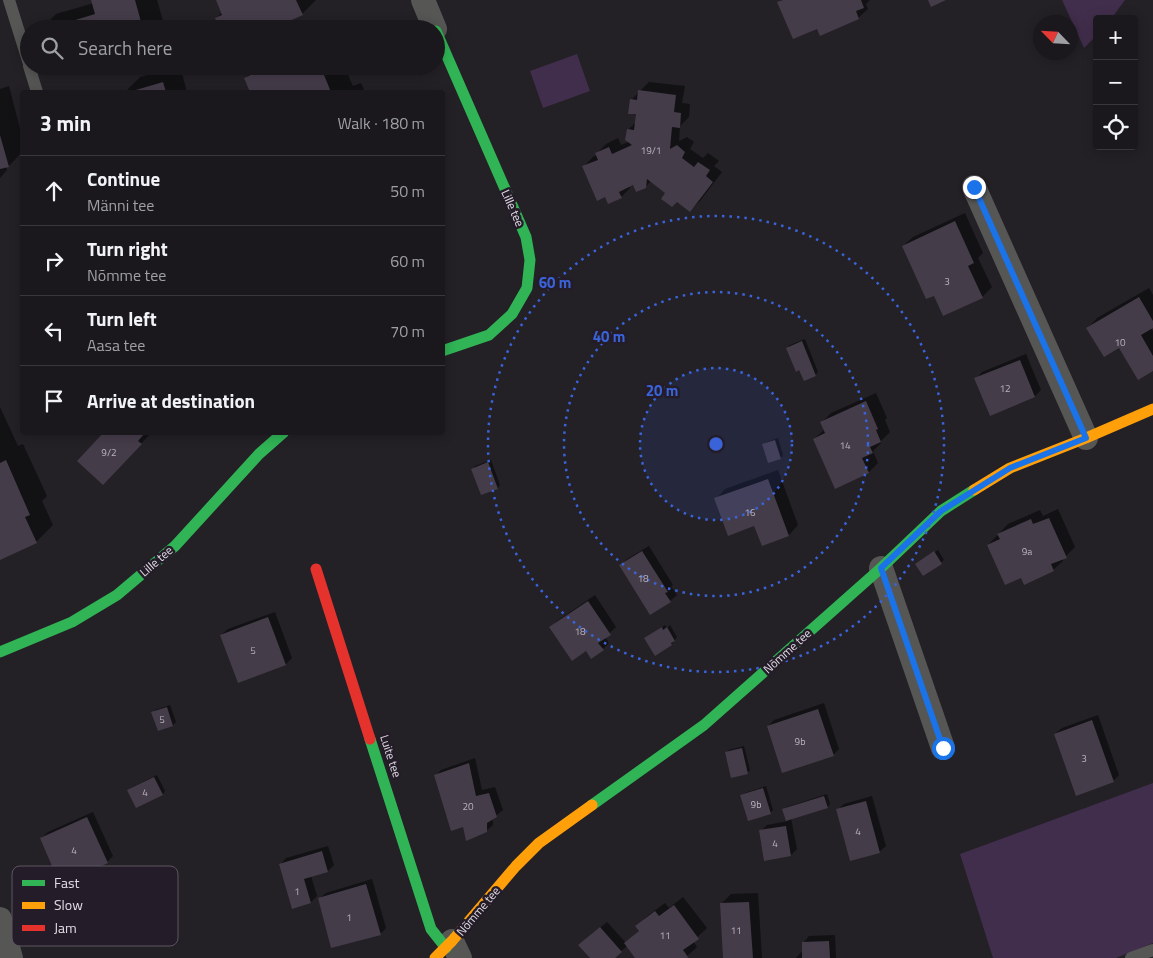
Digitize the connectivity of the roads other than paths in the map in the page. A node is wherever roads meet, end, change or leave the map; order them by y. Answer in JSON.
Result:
{"nodes":[{"id":1,"x":10,"y":0,"type":"edge"},
{"id":2,"x":423,"y":0,"type":"edge"},
{"id":3,"x":432,"y":20,"type":"edge"},
{"id":4,"x":20,"y":34,"type":"edge"},
{"id":5,"x":445,"y":51,"type":"edge"},
{"id":6,"x":32,"y":75,"type":"edge"},
{"id":7,"x":36,"y":90,"type":"edge"},
{"id":8,"x":974,"y":187,"type":"dead end"},
{"id":9,"x":445,"y":350,"type":"edge"},
{"id":10,"x":1153,"y":409,"type":"edge"},
{"id":11,"x":281,"y":435,"type":"edge"},
{"id":12,"x":1086,"y":438,"type":"junction"},
{"id":13,"x":881,"y":568,"type":"junction"},
{"id":14,"x":316,"y":569,"type":"dead end"},
{"id":15,"x":0,"y":652,"type":"edge"},
{"id":16,"x":943,"y":748,"type":"dead end"},
{"id":17,"x":0,"y":919,"type":"edge"},
{"id":18,"x":453,"y":949,"type":"edge"},
{"id":19,"x":1153,"y":950,"type":"edge"},
{"id":20,"x":11,"y":958,"type":"edge"},
{"id":21,"x":435,"y":958,"type":"edge"},
{"id":22,"x":1130,"y":958,"type":"edge"}],
"edges":[{"from":1,"to":4,"type":"lane"},
{"from":2,"to":3,"type":"street","name":"Lille tee"},
{"from":5,"to":9,"type":"street","name":"Lille tee"},
{"from":6,"to":7,"type":"lane"},
{"from":8,"to":12,"type":"street"},
{"from":10,"to":12,"type":"street","name":"Nõmme tee"},
{"from":11,"to":15,"type":"street","name":"Lille tee"},
{"from":12,"to":13,"type":"street","name":"Nõmme tee"},
{"from":13,"to":16,"type":"street"},
{"from":13,"to":18,"type":"street","name":"Nõmme tee"},
{"from":14,"to":18,"type":"street","name":"Luite tee"},
{"from":17,"to":20,"type":"street"},
{"from":18,"to":21,"type":"street","name":"Nõmme tee"},
{"from":19,"to":22,"type":"lane"}]}
